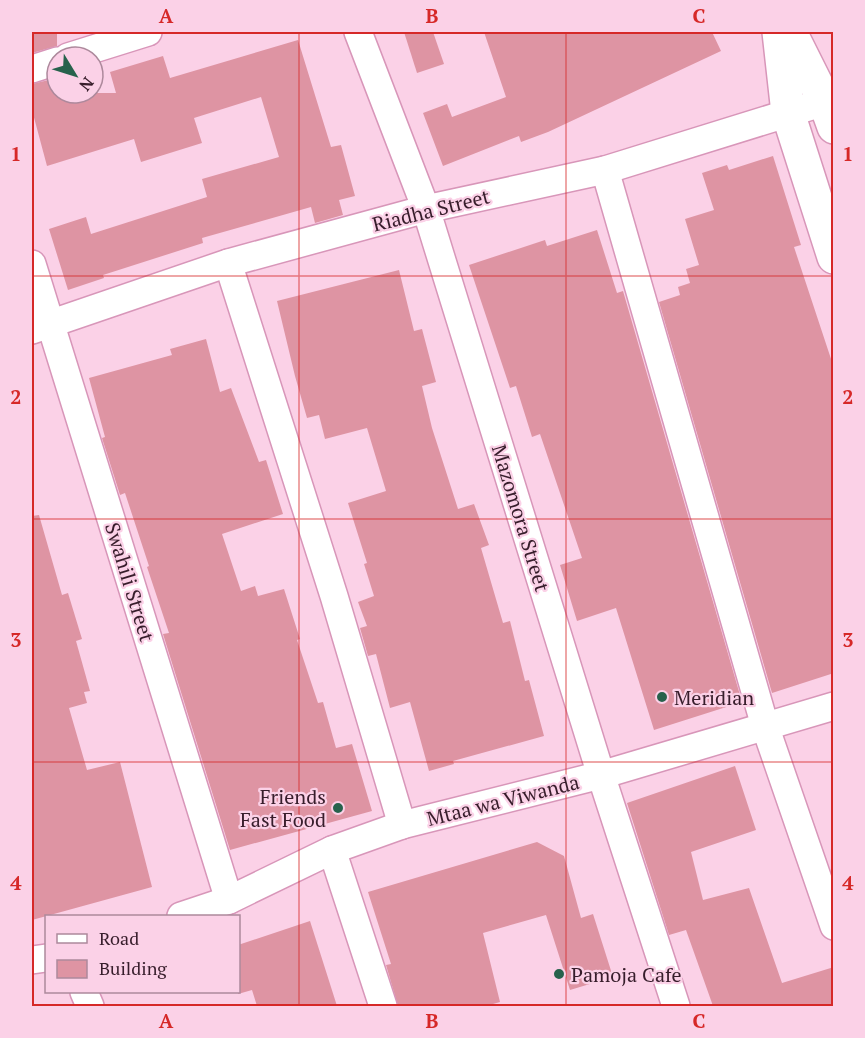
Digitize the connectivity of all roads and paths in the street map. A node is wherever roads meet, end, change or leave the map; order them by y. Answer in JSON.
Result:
{"nodes":[{"id":1,"x":148,"y":32,"type":"edge"},
{"id":2,"x":358,"y":32,"type":"edge"},
{"id":3,"x":779,"y":32,"type":"edge"},
{"id":4,"x":790,"y":32,"type":"edge"},
{"id":5,"x":105,"y":45,"type":"edge"},
{"id":6,"x":831,"y":109,"type":"edge"},
{"id":7,"x":788,"y":113,"type":"junction"},
{"id":8,"x":606,"y":170,"type":"junction"},
{"id":9,"x":426,"y":209,"type":"junction"},
{"id":10,"x":834,"y":257,"type":"edge"},
{"id":11,"x":228,"y":263,"type":"junction"},
{"id":12,"x":32,"y":264,"type":"edge"},
{"id":13,"x":41,"y":327,"type":"edge"},
{"id":14,"x":834,"y":706,"type":"edge"},
{"id":15,"x":765,"y":726,"type":"junction"},
{"id":16,"x":601,"y":775,"type":"junction"},
{"id":17,"x":402,"y":825,"type":"junction"},
{"id":18,"x":332,"y":850,"type":"junction"},
{"id":19,"x":229,"y":900,"type":"junction"},
{"id":20,"x":184,"y":915,"type":"edge"},
{"id":21,"x":834,"y":926,"type":"edge"},
{"id":22,"x":383,"y":1006,"type":"edge"},
{"id":23,"x":676,"y":1006,"type":"edge"}],
"edges":[{"from":1,"to":5,"type":"street"},
{"from":2,"to":9,"type":"street","name":"Mazomora Street"},
{"from":3,"to":7,"type":"main road"},
{"from":4,"to":6,"type":"main road"},
{"from":6,"to":7,"type":"street","name":"Riadha Street"},
{"from":7,"to":8,"type":"street","name":"Riadha Street"},
{"from":7,"to":10,"type":"main road"},
{"from":8,"to":9,"type":"street","name":"Riadha Street"},
{"from":8,"to":15,"type":"street"},
{"from":9,"to":11,"type":"street","name":"Riadha Street"},
{"from":9,"to":16,"type":"street","name":"Mazomora Street"},
{"from":11,"to":13,"type":"street","name":"Riadha Street"},
{"from":11,"to":17,"type":"street"},
{"from":12,"to":13,"type":"street","name":"Swahili Street"},
{"from":13,"to":19,"type":"street","name":"Swahili Street"},
{"from":14,"to":15,"type":"street","name":"Mtaa wa Viwanda"},
{"from":15,"to":16,"type":"street","name":"Mtaa wa Viwanda"},
{"from":15,"to":21,"type":"street"},
{"from":16,"to":17,"type":"street","name":"Mtaa wa Viwanda"},
{"from":16,"to":23,"type":"street","name":"Mazomora Street"},
{"from":17,"to":18,"type":"street","name":"Mtaa wa Viwanda"},
{"from":18,"to":19,"type":"street","name":"Mtaa wa Viwanda"},
{"from":18,"to":22,"type":"street"},
{"from":19,"to":20,"type":"street","name":"Mtaa wa Viwanda"}]}
